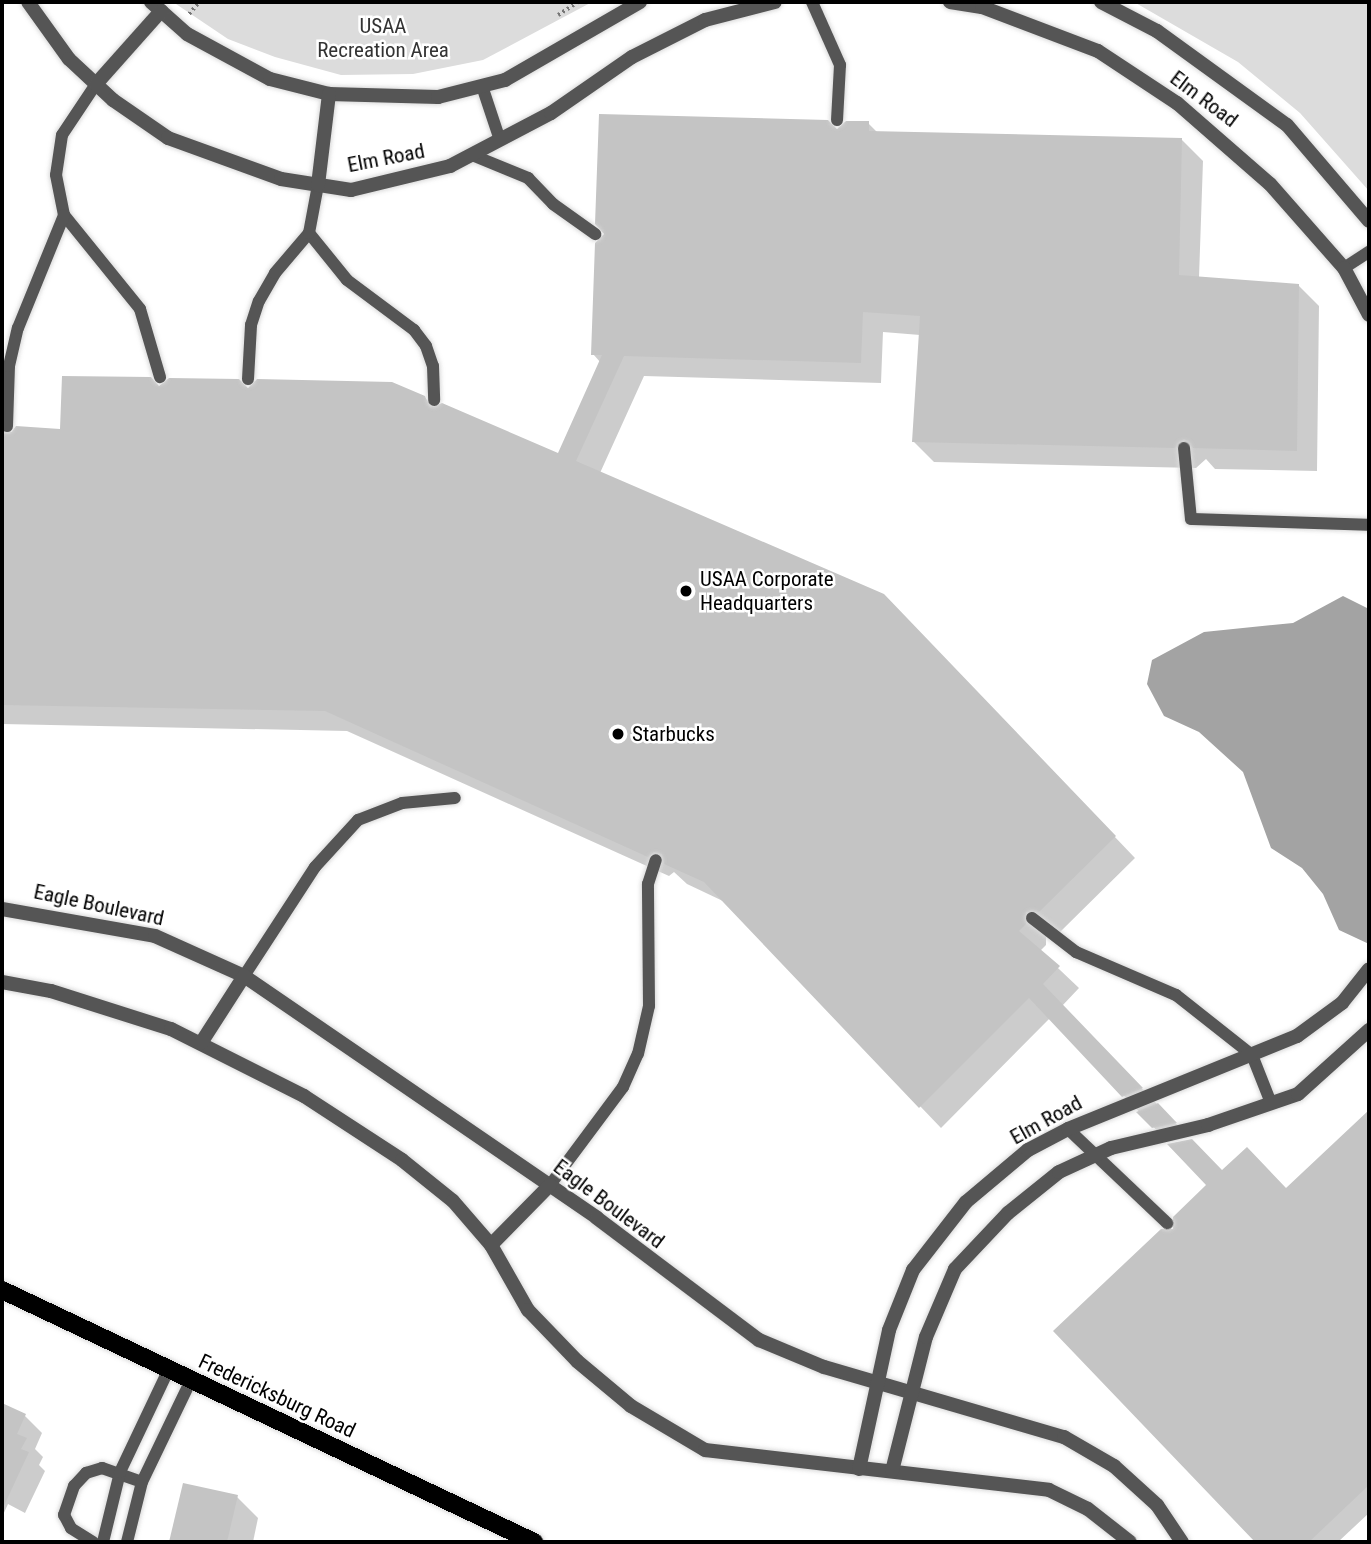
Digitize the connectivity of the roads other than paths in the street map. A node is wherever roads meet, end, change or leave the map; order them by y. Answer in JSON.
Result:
{"nodes":[{"id":1,"x":28,"y":2,"type":"edge"},
{"id":2,"x":639,"y":2,"type":"edge"},
{"id":3,"x":775,"y":2,"type":"edge"},
{"id":4,"x":813,"y":2,"type":"edge"},
{"id":5,"x":950,"y":2,"type":"edge"},
{"id":6,"x":1101,"y":2,"type":"edge"},
{"id":7,"x":156,"y":6,"type":"edge"},
{"id":8,"x":96,"y":84,"type":"junction"},
{"id":9,"x":482,"y":86,"type":"junction"},
{"id":10,"x":329,"y":94,"type":"junction"},
{"id":11,"x":836,"y":120,"type":"dead end"},
{"id":12,"x":500,"y":140,"type":"junction"},
{"id":13,"x":472,"y":155,"type":"junction"},
{"id":14,"x":318,"y":185,"type":"junction"},
{"id":15,"x":64,"y":215,"type":"junction"},
{"id":16,"x":1369,"y":220,"type":"edge"},
{"id":17,"x":309,"y":233,"type":"junction"},
{"id":18,"x":595,"y":234,"type":"dead end"},
{"id":19,"x":1369,"y":252,"type":"edge"},
{"id":20,"x":1344,"y":268,"type":"junction"},
{"id":21,"x":1369,"y":315,"type":"edge"},
{"id":22,"x":160,"y":377,"type":"dead end"},
{"id":23,"x":248,"y":379,"type":"dead end"},
{"id":24,"x":434,"y":400,"type":"dead end"},
{"id":25,"x":7,"y":426,"type":"dead end"},
{"id":26,"x":1184,"y":448,"type":"dead end"},
{"id":27,"x":1369,"y":525,"type":"edge"},
{"id":28,"x":455,"y":798,"type":"dead end"},
{"id":29,"x":656,"y":860,"type":"dead end"},
{"id":30,"x":2,"y":909,"type":"edge"},
{"id":31,"x":1032,"y":918,"type":"dead end"},
{"id":32,"x":1369,"y":969,"type":"edge"},
{"id":33,"x":244,"y":976,"type":"junction"},
{"id":34,"x":2,"y":982,"type":"edge"},
{"id":35,"x":1369,"y":1030,"type":"edge"},
{"id":36,"x":201,"y":1043,"type":"junction"},
{"id":37,"x":1252,"y":1055,"type":"junction"},
{"id":38,"x":1271,"y":1103,"type":"junction"},
{"id":39,"x":1068,"y":1129,"type":"junction"},
{"id":40,"x":1098,"y":1154,"type":"junction"},
{"id":41,"x":550,"y":1185,"type":"junction"},
{"id":42,"x":1167,"y":1223,"type":"dead end"},
{"id":43,"x":491,"y":1245,"type":"junction"},
{"id":44,"x":2,"y":1290,"type":"edge"},
{"id":45,"x":169,"y":1369,"type":"junction"},
{"id":46,"x":191,"y":1380,"type":"junction"},
{"id":47,"x":876,"y":1382,"type":"junction"},
{"id":48,"x":909,"y":1391,"type":"junction"},
{"id":49,"x":859,"y":1469,"type":"junction"},
{"id":50,"x":892,"y":1471,"type":"junction"},
{"id":51,"x":120,"y":1472,"type":"junction"},
{"id":52,"x":142,"y":1482,"type":"junction"},
{"id":53,"x":1178,"y":1537,"type":"edge"},
{"id":54,"x":93,"y":1542,"type":"edge"},
{"id":55,"x":103,"y":1542,"type":"edge"},
{"id":56,"x":127,"y":1542,"type":"edge"},
{"id":57,"x":534,"y":1542,"type":"edge"},
{"id":58,"x":1130,"y":1542,"type":"edge"},
{"id":59,"x":1192,"y":1542,"type":"edge"}],
"edges":[{"from":1,"to":8,"type":"street","name":"Elm Road"},
{"from":2,"to":9,"type":"street"},
{"from":3,"to":12,"type":"street","name":"Elm Road"},
{"from":4,"to":11,"type":"lane"},
{"from":5,"to":20,"type":"street","name":"Elm Road"},
{"from":6,"to":16,"type":"street","name":"Elm Road"},
{"from":7,"to":8,"type":"street"},
{"from":7,"to":10,"type":"street"},
{"from":8,"to":14,"type":"street","name":"Elm Road"},
{"from":8,"to":15,"type":"lane"},
{"from":9,"to":10,"type":"street"},
{"from":9,"to":12,"type":"lane"},
{"from":10,"to":14,"type":"street"},
{"from":12,"to":13,"type":"street","name":"Elm Road"},
{"from":13,"to":14,"type":"street","name":"Elm Road"},
{"from":13,"to":18,"type":"lane"},
{"from":14,"to":17,"type":"lane"},
{"from":15,"to":22,"type":"lane"},
{"from":15,"to":25,"type":"lane"},
{"from":17,"to":23,"type":"lane"},
{"from":17,"to":24,"type":"lane"},
{"from":19,"to":20,"type":"lane"},
{"from":20,"to":21,"type":"street","name":"Elm Road"},
{"from":26,"to":27,"type":"lane"},
{"from":28,"to":33,"type":"lane"},
{"from":29,"to":41,"type":"lane"},
{"from":30,"to":33,"type":"street","name":"Eagle Boulevard"},
{"from":31,"to":37,"type":"lane"},
{"from":32,"to":37,"type":"street","name":"Elm Road"},
{"from":33,"to":36,"type":"street"},
{"from":33,"to":41,"type":"street","name":"Eagle Boulevard"},
{"from":34,"to":36,"type":"street"},
{"from":35,"to":38,"type":"street"},
{"from":36,"to":43,"type":"street"},
{"from":37,"to":38,"type":"lane"},
{"from":37,"to":39,"type":"street","name":"Elm Road"},
{"from":38,"to":40,"type":"street"},
{"from":39,"to":40,"type":"lane"},
{"from":39,"to":47,"type":"street","name":"Elm Road"},
{"from":40,"to":42,"type":"lane"},
{"from":40,"to":48,"type":"street"},
{"from":41,"to":43,"type":"street"},
{"from":41,"to":47,"type":"street","name":"Eagle Boulevard"},
{"from":43,"to":49,"type":"street"},
{"from":44,"to":45,"type":"main road","name":"Fredericksburg Road"},
{"from":45,"to":46,"type":"main road","name":"Fredericksburg Road"},
{"from":45,"to":51,"type":"lane"},
{"from":46,"to":52,"type":"lane"},
{"from":46,"to":57,"type":"main road","name":"Fredericksburg Road"},
{"from":47,"to":48,"type":"street","name":"Eagle Boulevard"},
{"from":47,"to":49,"type":"street","name":"Elm Road"},
{"from":48,"to":50,"type":"street"},
{"from":48,"to":53,"type":"street","name":"Eagle Boulevard"},
{"from":49,"to":50,"type":"street"},
{"from":50,"to":58,"type":"street"},
{"from":51,"to":52,"type":"lane"},
{"from":51,"to":54,"type":"lane"},
{"from":51,"to":55,"type":"lane"},
{"from":52,"to":56,"type":"lane"},
{"from":53,"to":59,"type":"lane"}]}
